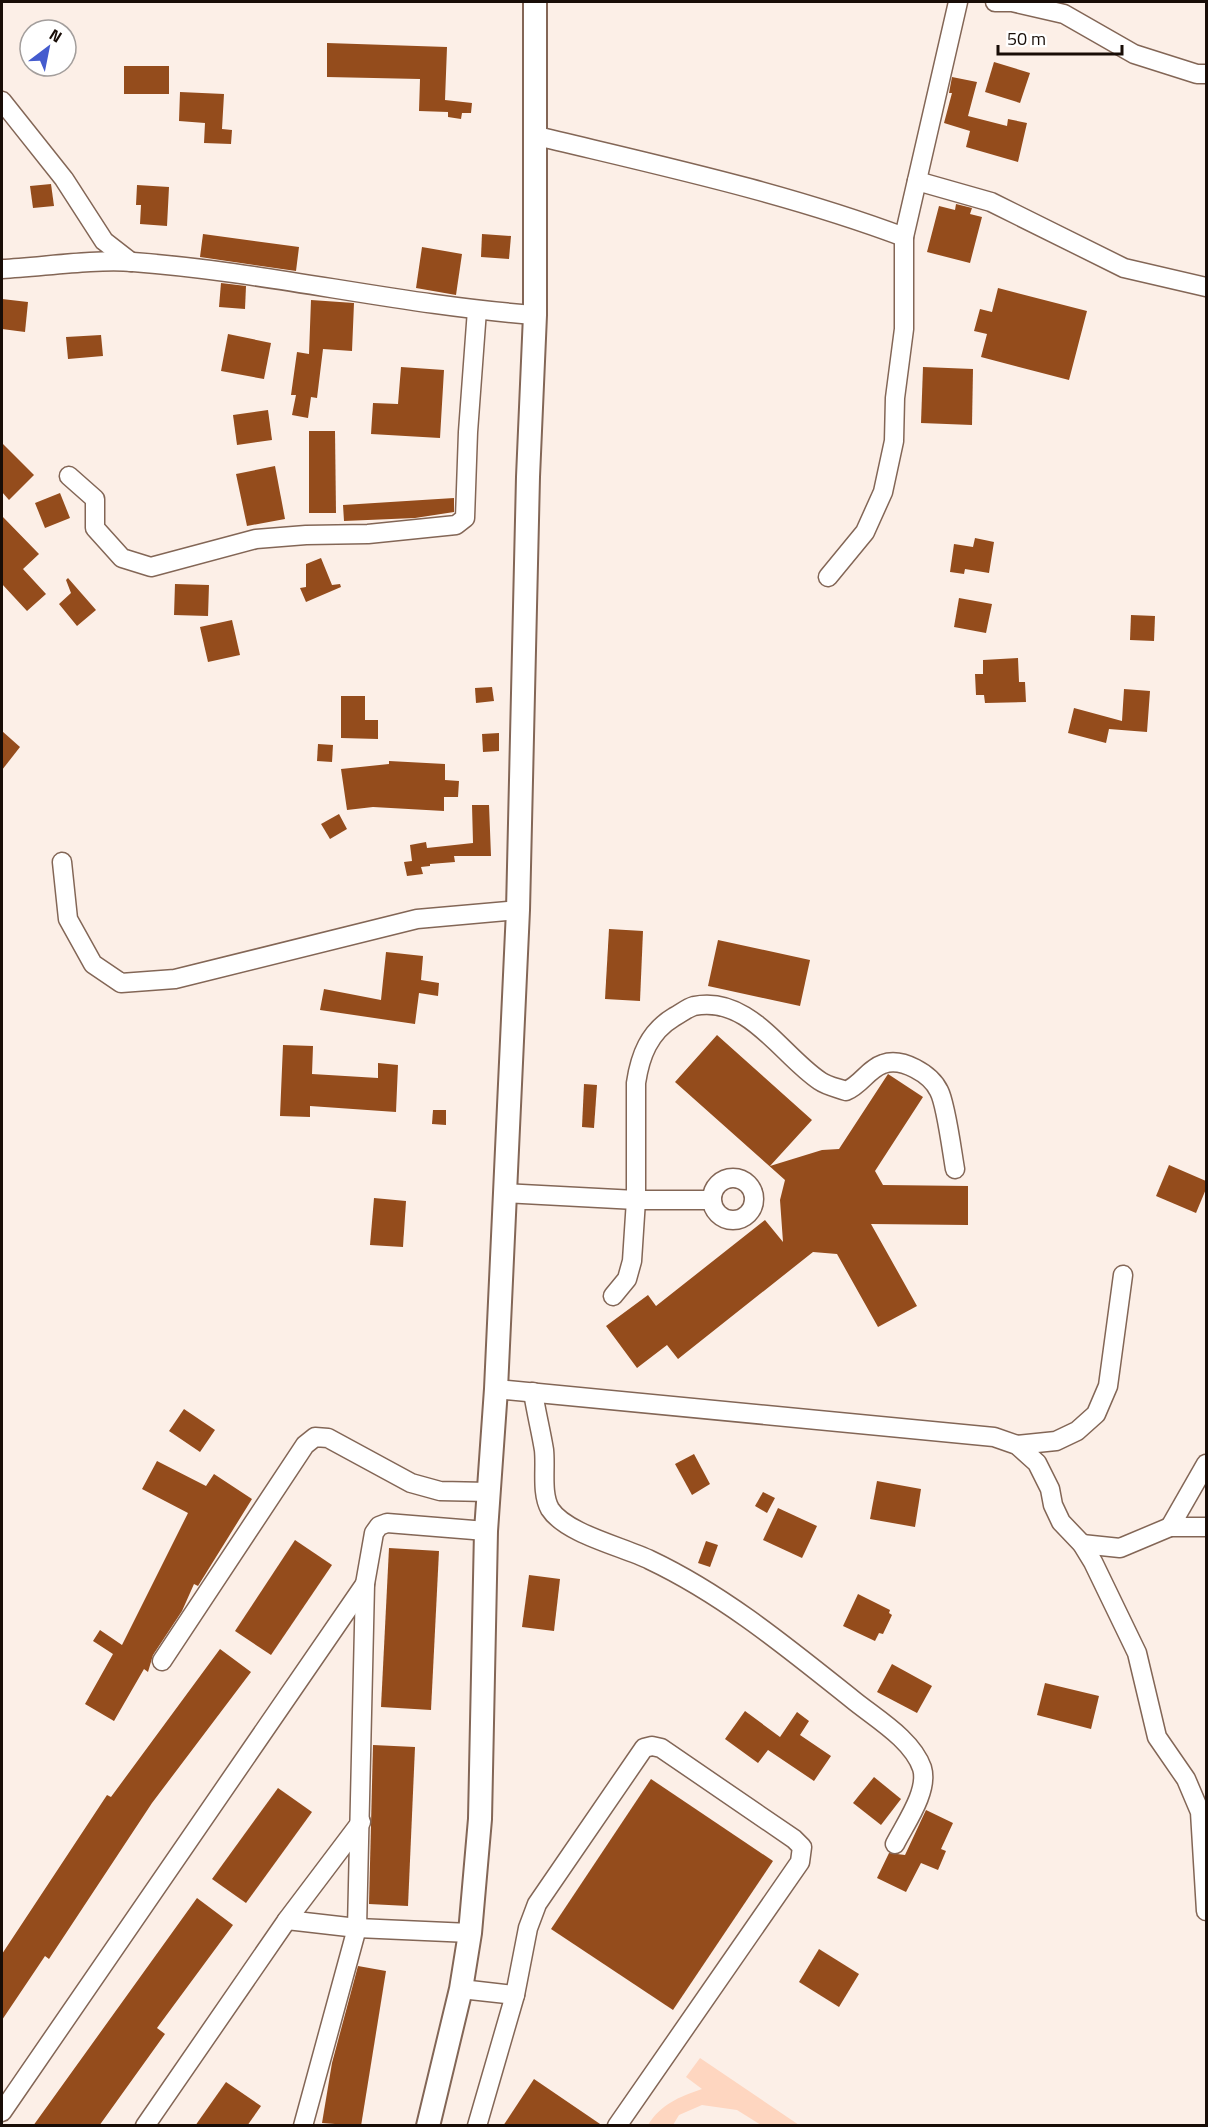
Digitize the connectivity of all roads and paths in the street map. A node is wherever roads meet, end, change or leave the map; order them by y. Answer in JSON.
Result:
{"nodes":[{"id":1,"x":535,"y":2,"type":"edge"},
{"id":2,"x":958,"y":2,"type":"edge"},
{"id":3,"x":995,"y":2,"type":"edge"},
{"id":4,"x":1206,"y":74,"type":"edge"},
{"id":5,"x":2,"y":101,"type":"edge"},
{"id":6,"x":533,"y":135,"type":"junction"},
{"id":7,"x":917,"y":181,"type":"junction"},
{"id":8,"x":904,"y":237,"type":"junction"},
{"id":9,"x":131,"y":262,"type":"junction"},
{"id":10,"x":2,"y":269,"type":"edge"},
{"id":11,"x":1206,"y":287,"type":"edge"},
{"id":12,"x":477,"y":310,"type":"junction"},
{"id":13,"x":535,"y":315,"type":"junction"},
{"id":14,"x":69,"y":476,"type":"dead end"},
{"id":15,"x":828,"y":578,"type":"dead end"},
{"id":16,"x":62,"y":862,"type":"dead end"},
{"id":17,"x":518,"y":910,"type":"junction"},
{"id":18,"x":955,"y":1169,"type":"dead end"},
{"id":19,"x":505,"y":1193,"type":"junction"},
{"id":20,"x":636,"y":1200,"type":"junction"},
{"id":21,"x":711,"y":1200,"type":"dead end"},
{"id":22,"x":1123,"y":1275,"type":"dead end"},
{"id":23,"x":613,"y":1296,"type":"dead end"},
{"id":24,"x":496,"y":1389,"type":"junction"},
{"id":25,"x":533,"y":1392,"type":"junction"},
{"id":26,"x":1017,"y":1445,"type":"junction"},
{"id":27,"x":1206,"y":1464,"type":"edge"},
{"id":28,"x":489,"y":1492,"type":"junction"},
{"id":29,"x":1170,"y":1527,"type":"junction"},
{"id":30,"x":1206,"y":1527,"type":"edge"},
{"id":31,"x":486,"y":1531,"type":"junction"},
{"id":32,"x":1082,"y":1545,"type":"junction"},
{"id":33,"x":364,"y":1584,"type":"junction"},
{"id":34,"x":162,"y":1661,"type":"dead end"},
{"id":35,"x":1203,"y":1811,"type":"edge"},
{"id":36,"x":361,"y":1822,"type":"junction"},
{"id":37,"x":895,"y":1844,"type":"dead end"},
{"id":38,"x":1206,"y":1911,"type":"edge"},
{"id":39,"x":287,"y":1920,"type":"junction"},
{"id":40,"x":357,"y":1928,"type":"junction"},
{"id":41,"x":470,"y":1933,"type":"junction"},
{"id":42,"x":461,"y":1989,"type":"junction"},
{"id":43,"x":515,"y":1995,"type":"junction"},
{"id":44,"x":2,"y":2112,"type":"edge"},
{"id":45,"x":145,"y":2126,"type":"edge"},
{"id":46,"x":303,"y":2126,"type":"edge"},
{"id":47,"x":428,"y":2126,"type":"edge"},
{"id":48,"x":477,"y":2126,"type":"edge"},
{"id":49,"x":617,"y":2126,"type":"edge"}],
"edges":[{"from":1,"to":6,"type":"main road"},
{"from":2,"to":7,"type":"street"},
{"from":3,"to":4,"type":"street"},
{"from":5,"to":9,"type":"street"},
{"from":6,"to":8,"type":"street"},
{"from":6,"to":13,"type":"main road"},
{"from":7,"to":8,"type":"street"},
{"from":7,"to":11,"type":"street"},
{"from":8,"to":15,"type":"street"},
{"from":9,"to":10,"type":"street"},
{"from":9,"to":12,"type":"street"},
{"from":12,"to":13,"type":"street"},
{"from":12,"to":14,"type":"street"},
{"from":13,"to":17,"type":"main road"},
{"from":16,"to":17,"type":"street"},
{"from":17,"to":19,"type":"main road"},
{"from":18,"to":20,"type":"street"},
{"from":19,"to":20,"type":"street"},
{"from":19,"to":24,"type":"main road"},
{"from":20,"to":21,"type":"street"},
{"from":20,"to":23,"type":"street"},
{"from":22,"to":26,"type":"street"},
{"from":24,"to":25,"type":"street"},
{"from":24,"to":28,"type":"main road"},
{"from":25,"to":26,"type":"street"},
{"from":25,"to":37,"type":"street"},
{"from":26,"to":32,"type":"street"},
{"from":27,"to":29,"type":"street"},
{"from":28,"to":31,"type":"main road"},
{"from":28,"to":34,"type":"street"},
{"from":29,"to":30,"type":"street"},
{"from":29,"to":32,"type":"street"},
{"from":31,"to":33,"type":"street"},
{"from":31,"to":41,"type":"main road"},
{"from":32,"to":35,"type":"street"},
{"from":33,"to":36,"type":"street"},
{"from":33,"to":44,"type":"street"},
{"from":35,"to":38,"type":"street"},
{"from":36,"to":39,"type":"street"},
{"from":36,"to":40,"type":"street"},
{"from":39,"to":40,"type":"street"},
{"from":39,"to":45,"type":"street"},
{"from":40,"to":41,"type":"street"},
{"from":40,"to":46,"type":"street"},
{"from":41,"to":42,"type":"main road"},
{"from":42,"to":43,"type":"street"},
{"from":42,"to":47,"type":"main road"},
{"from":43,"to":48,"type":"street"},
{"from":43,"to":49,"type":"street"}]}
